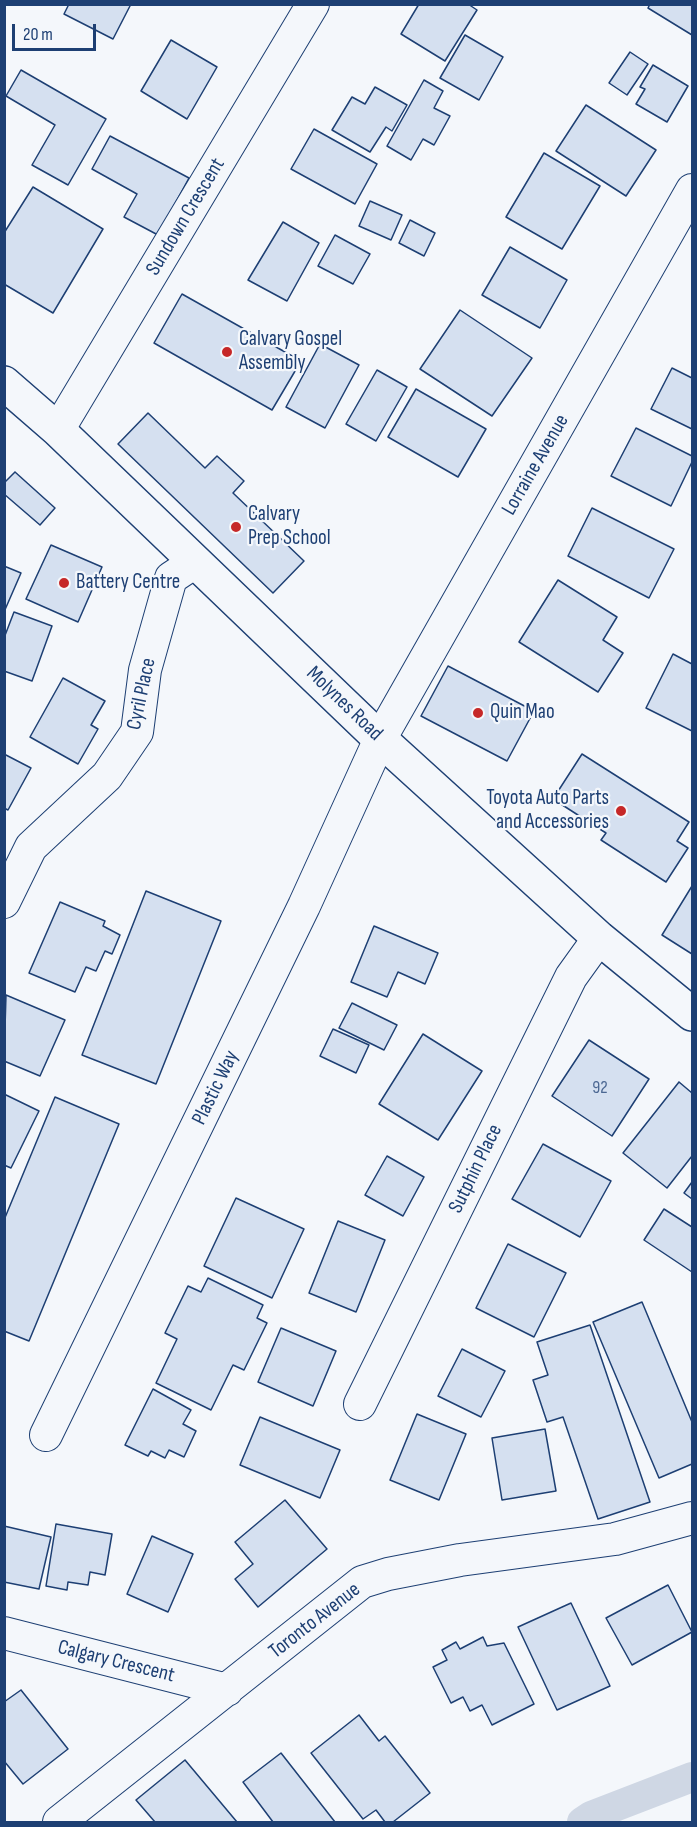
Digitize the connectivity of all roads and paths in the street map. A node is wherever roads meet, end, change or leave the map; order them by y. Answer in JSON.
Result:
{"nodes":[{"id":1,"x":299,"y":10,"type":"edge"},
{"id":2,"x":693,"y":190,"type":"edge"},
{"id":3,"x":4,"y":383,"type":"edge"},
{"id":4,"x":58,"y":430,"type":"junction"},
{"id":5,"x":195,"y":562,"type":"junction"},
{"id":6,"x":380,"y":739,"type":"junction"},
{"id":7,"x":4,"y":902,"type":"edge"},
{"id":8,"x":599,"y":938,"type":"junction"},
{"id":9,"x":693,"y":1014,"type":"edge"},
{"id":10,"x":360,"y":1404,"type":"dead end"},
{"id":11,"x":46,"y":1435,"type":"dead end"},
{"id":12,"x":693,"y":1518,"type":"edge"},
{"id":13,"x":4,"y":1633,"type":"edge"},
{"id":14,"x":227,"y":1690,"type":"junction"},
{"id":15,"x":59,"y":1822,"type":"edge"}],
"edges":[{"from":1,"to":4,"type":"street","name":"Sundown Crescent"},
{"from":2,"to":6,"type":"street","name":"Lorraine Avenue"},
{"from":3,"to":4,"type":"main road","name":"Molynes Road"},
{"from":4,"to":5,"type":"main road","name":"Molynes Road"},
{"from":5,"to":6,"type":"main road","name":"Molynes Road"},
{"from":5,"to":7,"type":"street","name":"Cyril Place"},
{"from":6,"to":8,"type":"main road","name":"Molynes Road"},
{"from":6,"to":11,"type":"street","name":"Plastic Way"},
{"from":8,"to":9,"type":"main road","name":"Molynes Road"},
{"from":8,"to":10,"type":"street","name":"Sutphin Place"},
{"from":12,"to":14,"type":"street","name":"Toronto Avenue"},
{"from":13,"to":14,"type":"street","name":"Calgary Crescent"},
{"from":14,"to":15,"type":"street","name":"Toronto Avenue"}]}
